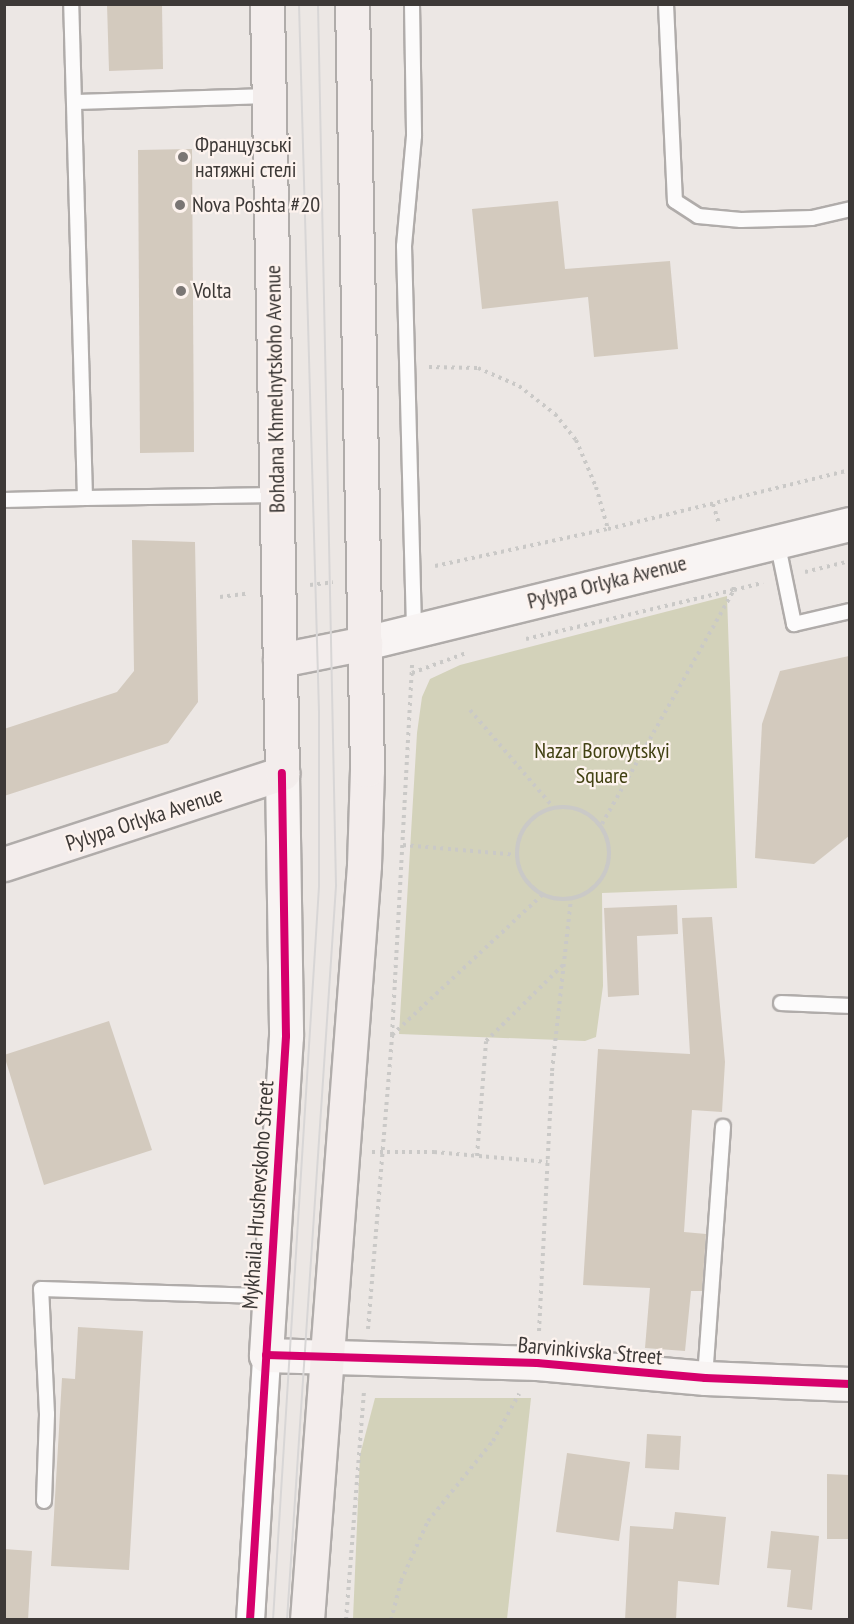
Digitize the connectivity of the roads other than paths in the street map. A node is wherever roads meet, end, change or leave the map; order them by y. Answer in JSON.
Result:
{"nodes":[{"id":1,"x":70,"y":4,"type":"edge"},
{"id":2,"x":267,"y":4,"type":"edge"},
{"id":3,"x":352,"y":4,"type":"edge"},
{"id":4,"x":412,"y":4,"type":"edge"},
{"id":5,"x":666,"y":4,"type":"edge"},
{"id":6,"x":270,"y":96,"type":"junction"},
{"id":7,"x":75,"y":102,"type":"junction"},
{"id":8,"x":849,"y":209,"type":"edge"},
{"id":9,"x":277,"y":495,"type":"junction"},
{"id":10,"x":85,"y":498,"type":"junction"},
{"id":11,"x":4,"y":500,"type":"edge"},
{"id":12,"x":849,"y":524,"type":"edge"},
{"id":13,"x":777,"y":541,"type":"junction"},
{"id":14,"x":849,"y":611,"type":"edge"},
{"id":15,"x":414,"y":631,"type":"junction"},
{"id":16,"x":364,"y":643,"type":"junction"},
{"id":17,"x":280,"y":660,"type":"junction"},
{"id":18,"x":282,"y":773,"type":"junction"},
{"id":19,"x":4,"y":864,"type":"edge"},
{"id":20,"x":781,"y":1003,"type":"dead end"},
{"id":21,"x":849,"y":1006,"type":"edge"},
{"id":22,"x":723,"y":1127,"type":"dead end"},
{"id":23,"x":269,"y":1296,"type":"junction"},
{"id":24,"x":266,"y":1355,"type":"junction"},
{"id":25,"x":327,"y":1358,"type":"junction"},
{"id":26,"x":705,"y":1378,"type":"junction"},
{"id":27,"x":849,"y":1384,"type":"edge"},
{"id":28,"x":44,"y":1502,"type":"dead end"},
{"id":29,"x":250,"y":1620,"type":"edge"},
{"id":30,"x":307,"y":1620,"type":"edge"}],
"edges":[{"from":1,"to":7,"type":"lane"},
{"from":2,"to":6,"type":"main road","name":"Bohdana Khmelnytskoho Avenue"},
{"from":3,"to":16,"type":"main road"},
{"from":4,"to":15,"type":"lane"},
{"from":5,"to":8,"type":"lane"},
{"from":6,"to":7,"type":"lane"},
{"from":6,"to":9,"type":"main road","name":"Bohdana Khmelnytskoho Avenue"},
{"from":7,"to":10,"type":"lane"},
{"from":9,"to":10,"type":"lane"},
{"from":9,"to":17,"type":"main road","name":"Bohdana Khmelnytskoho Avenue"},
{"from":10,"to":11,"type":"lane"},
{"from":12,"to":13,"type":"street","name":"Pylypa Orlyka Avenue"},
{"from":13,"to":14,"type":"lane"},
{"from":13,"to":15,"type":"street","name":"Pylypa Orlyka Avenue"},
{"from":15,"to":16,"type":"street","name":"Pylypa Orlyka Avenue"},
{"from":16,"to":17,"type":"main road"},
{"from":16,"to":25,"type":"main road"},
{"from":17,"to":18,"type":"main road","name":"Bohdana Khmelnytskoho Avenue"},
{"from":18,"to":19,"type":"main road","name":"Pylypa Orlyka Avenue"},
{"from":18,"to":23,"type":"street","name":"Mykhaila Hrushevskoho Street"},
{"from":20,"to":21,"type":"lane"},
{"from":22,"to":26,"type":"lane"},
{"from":23,"to":24,"type":"street","name":"Mykhaila Hrushevskoho Street"},
{"from":23,"to":28,"type":"lane"},
{"from":24,"to":25,"type":"street","name":"Barvinkivska Street"},
{"from":24,"to":29,"type":"street","name":"Mykhaila Hrushevskoho Street"},
{"from":25,"to":26,"type":"street","name":"Barvinkivska Street"},
{"from":25,"to":30,"type":"main road"},
{"from":26,"to":27,"type":"street","name":"Barvinkivska Street"}]}
